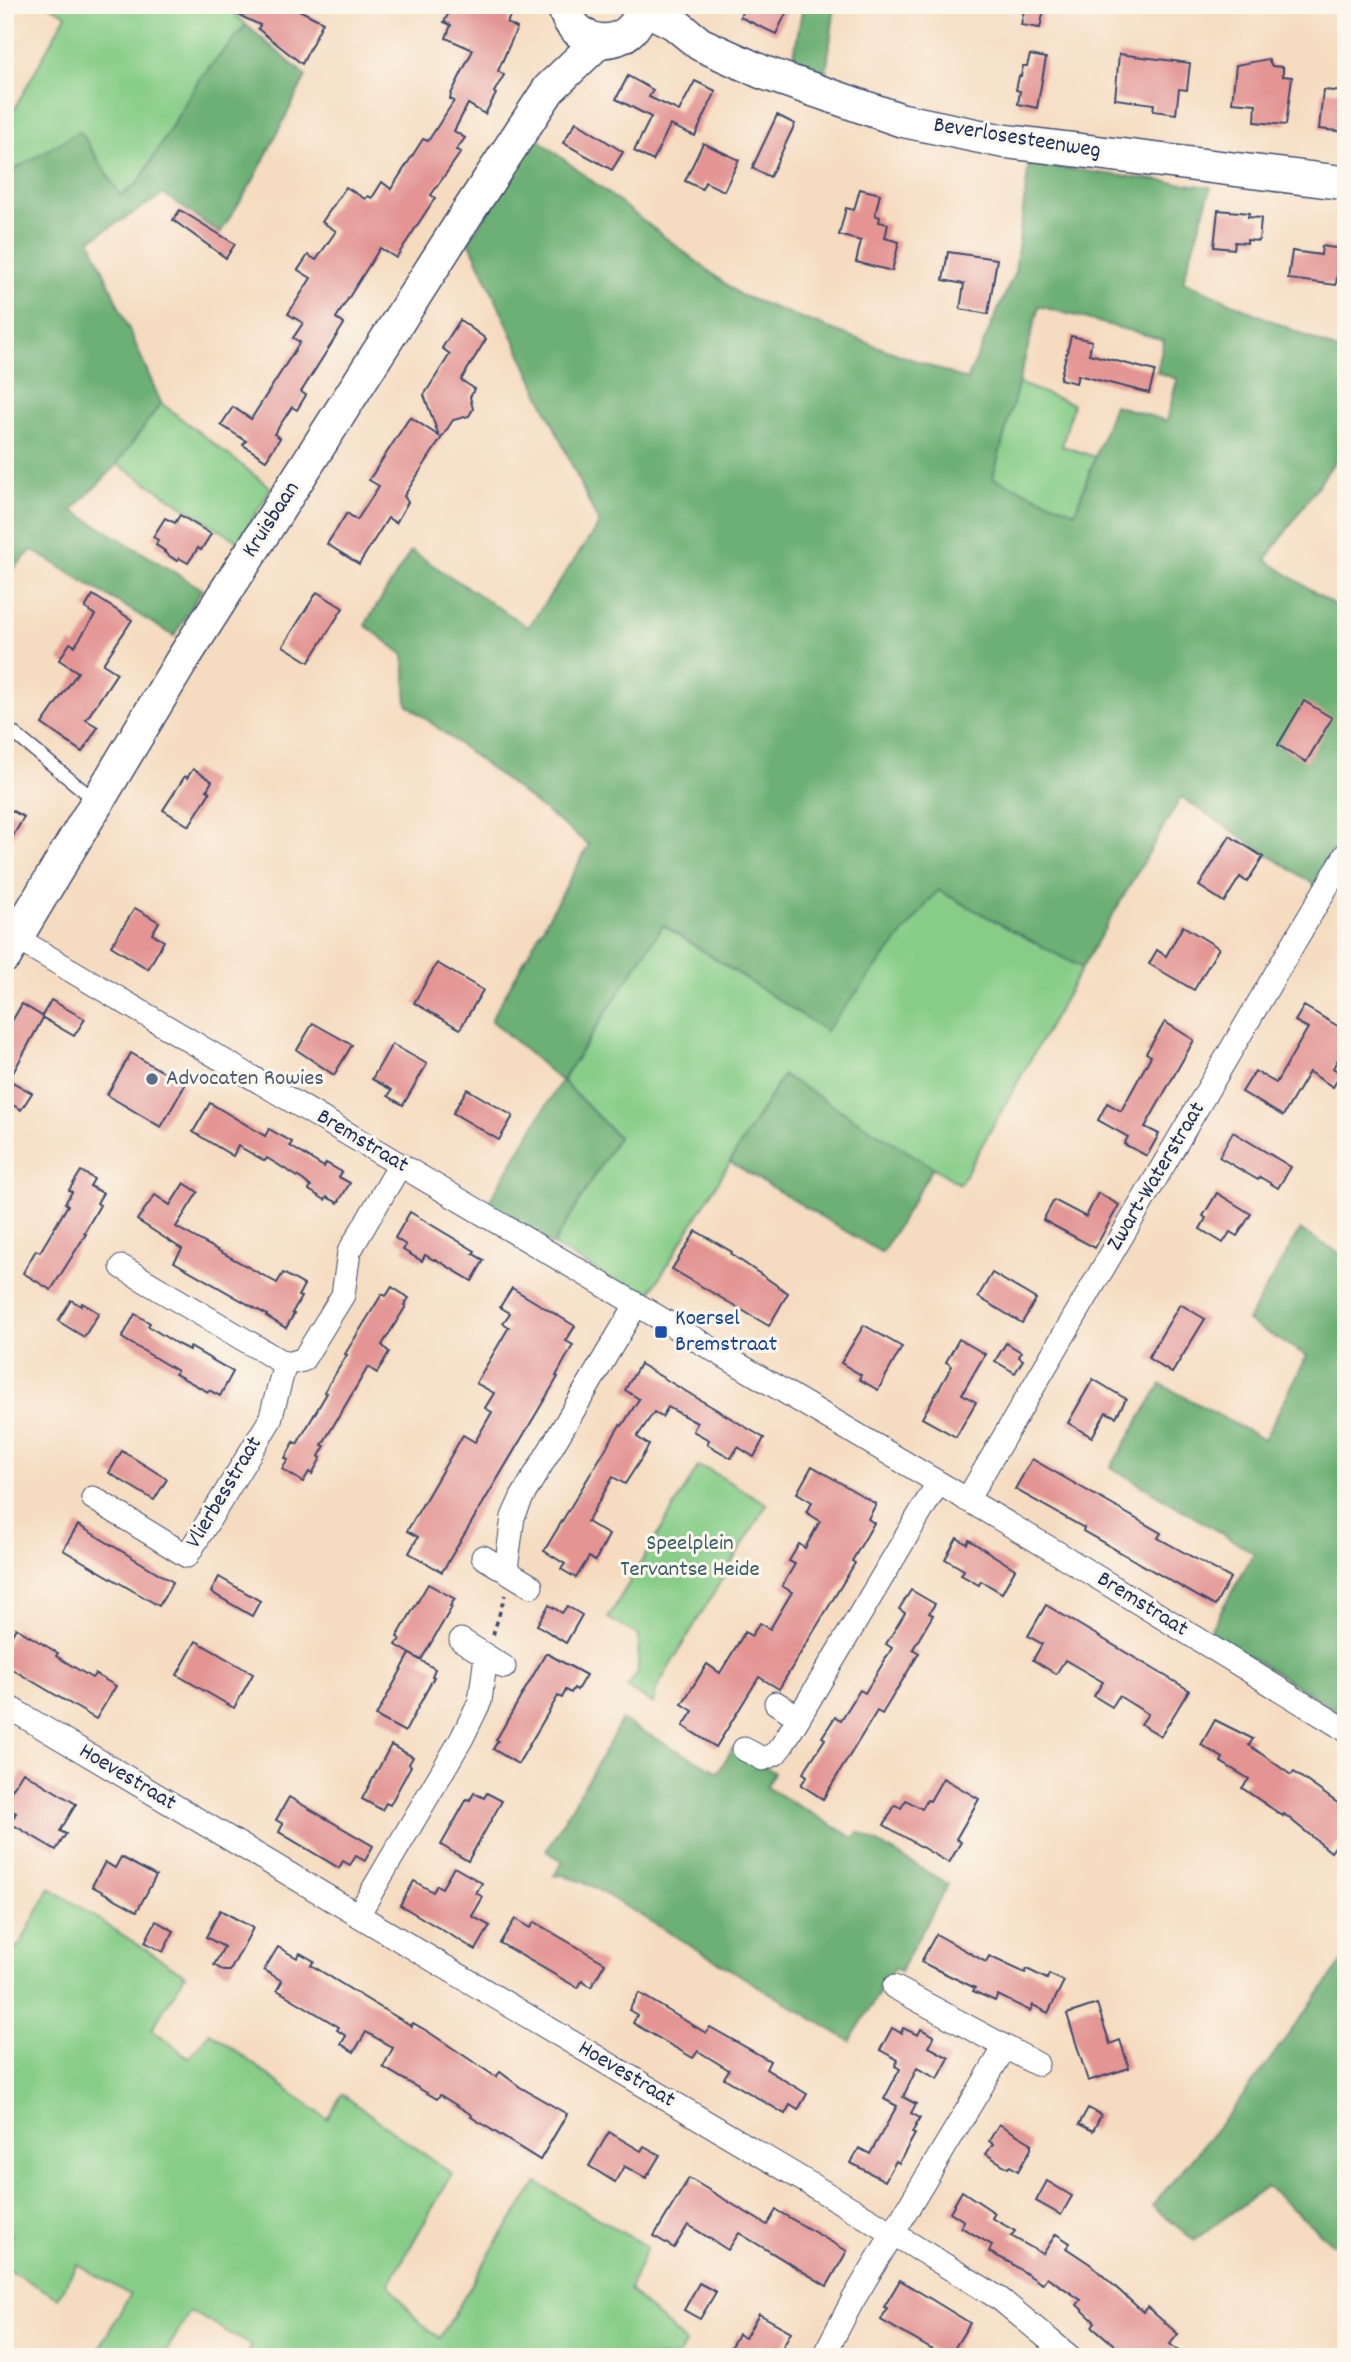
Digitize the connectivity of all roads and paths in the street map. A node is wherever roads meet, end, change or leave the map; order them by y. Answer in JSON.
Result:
{"nodes":[{"id":1,"x":567,"y":14,"type":"edge"},
{"id":2,"x":628,"y":21,"type":"edge"},
{"id":3,"x":549,"y":89,"type":"junction"},
{"id":4,"x":1346,"y":183,"type":"edge"},
{"id":5,"x":5,"y":726,"type":"edge"},
{"id":6,"x":96,"y":801,"type":"junction"},
{"id":7,"x":1346,"y":855,"type":"edge"},
{"id":8,"x":11,"y":947,"type":"edge"},
{"id":9,"x":400,"y":1164,"type":"junction"},
{"id":10,"x":122,"y":1267,"type":"dead end"},
{"id":11,"x":636,"y":1304,"type":"junction"},
{"id":12,"x":285,"y":1364,"type":"junction"},
{"id":13,"x":938,"y":1483,"type":"junction"},
{"id":14,"x":93,"y":1498,"type":"dead end"},
{"id":15,"x":967,"y":1500,"type":"junction"},
{"id":16,"x":483,"y":1556,"type":"dead end"},
{"id":17,"x":506,"y":1569,"type":"junction"},
{"id":18,"x":531,"y":1586,"type":"dead end"},
{"id":19,"x":461,"y":1640,"type":"dead end"},
{"id":20,"x":495,"y":1661,"type":"junction"},
{"id":21,"x":776,"y":1703,"type":"dead end"},
{"id":22,"x":5,"y":1705,"type":"edge"},
{"id":23,"x":799,"y":1717,"type":"junction"},
{"id":24,"x":1346,"y":1730,"type":"edge"},
{"id":25,"x":744,"y":1749,"type":"dead end"},
{"id":26,"x":358,"y":1914,"type":"junction"},
{"id":27,"x":894,"y":1987,"type":"dead end"},
{"id":28,"x":1006,"y":2047,"type":"junction"},
{"id":29,"x":1037,"y":2064,"type":"dead end"},
{"id":30,"x":894,"y":2234,"type":"junction"},
{"id":31,"x":823,"y":2357,"type":"edge"},
{"id":32,"x":1070,"y":2357,"type":"edge"}],
"edges":[{"from":1,"to":2,"type":"street","name":"Beverlosesteenweg"},
{"from":1,"to":3,"type":"street","name":"Kruisbaan"},
{"from":2,"to":3,"type":"street","name":"Kruisbaan"},
{"from":2,"to":4,"type":"street","name":"Beverlosesteenweg"},
{"from":3,"to":6,"type":"street","name":"Kruisbaan"},
{"from":5,"to":6,"type":"lane"},
{"from":6,"to":8,"type":"street","name":"Kruisbaan"},
{"from":7,"to":15,"type":"street","name":"Zwart-Waterstraat"},
{"from":8,"to":9,"type":"street","name":"Bremstraat"},
{"from":9,"to":11,"type":"street","name":"Bremstraat"},
{"from":9,"to":12,"type":"street"},
{"from":10,"to":12,"type":"street"},
{"from":11,"to":13,"type":"street","name":"Bremstraat"},
{"from":11,"to":17,"type":"street"},
{"from":12,"to":14,"type":"street","name":"Vlierbesstraat"},
{"from":13,"to":15,"type":"street","name":"Bremstraat"},
{"from":13,"to":23,"type":"street"},
{"from":15,"to":24,"type":"street","name":"Bremstraat"},
{"from":16,"to":17,"type":"street"},
{"from":17,"to":18,"type":"street"},
{"from":17,"to":20,"type":"path"},
{"from":19,"to":20,"type":"street"},
{"from":20,"to":26,"type":"street"},
{"from":21,"to":23,"type":"street"},
{"from":22,"to":26,"type":"street","name":"Hoevestraat"},
{"from":23,"to":25,"type":"street"},
{"from":26,"to":30,"type":"street","name":"Hoevestraat"},
{"from":27,"to":28,"type":"street"},
{"from":28,"to":29,"type":"street"},
{"from":28,"to":30,"type":"street"},
{"from":30,"to":31,"type":"street"},
{"from":30,"to":32,"type":"street","name":"Hoevestraat"}]}
